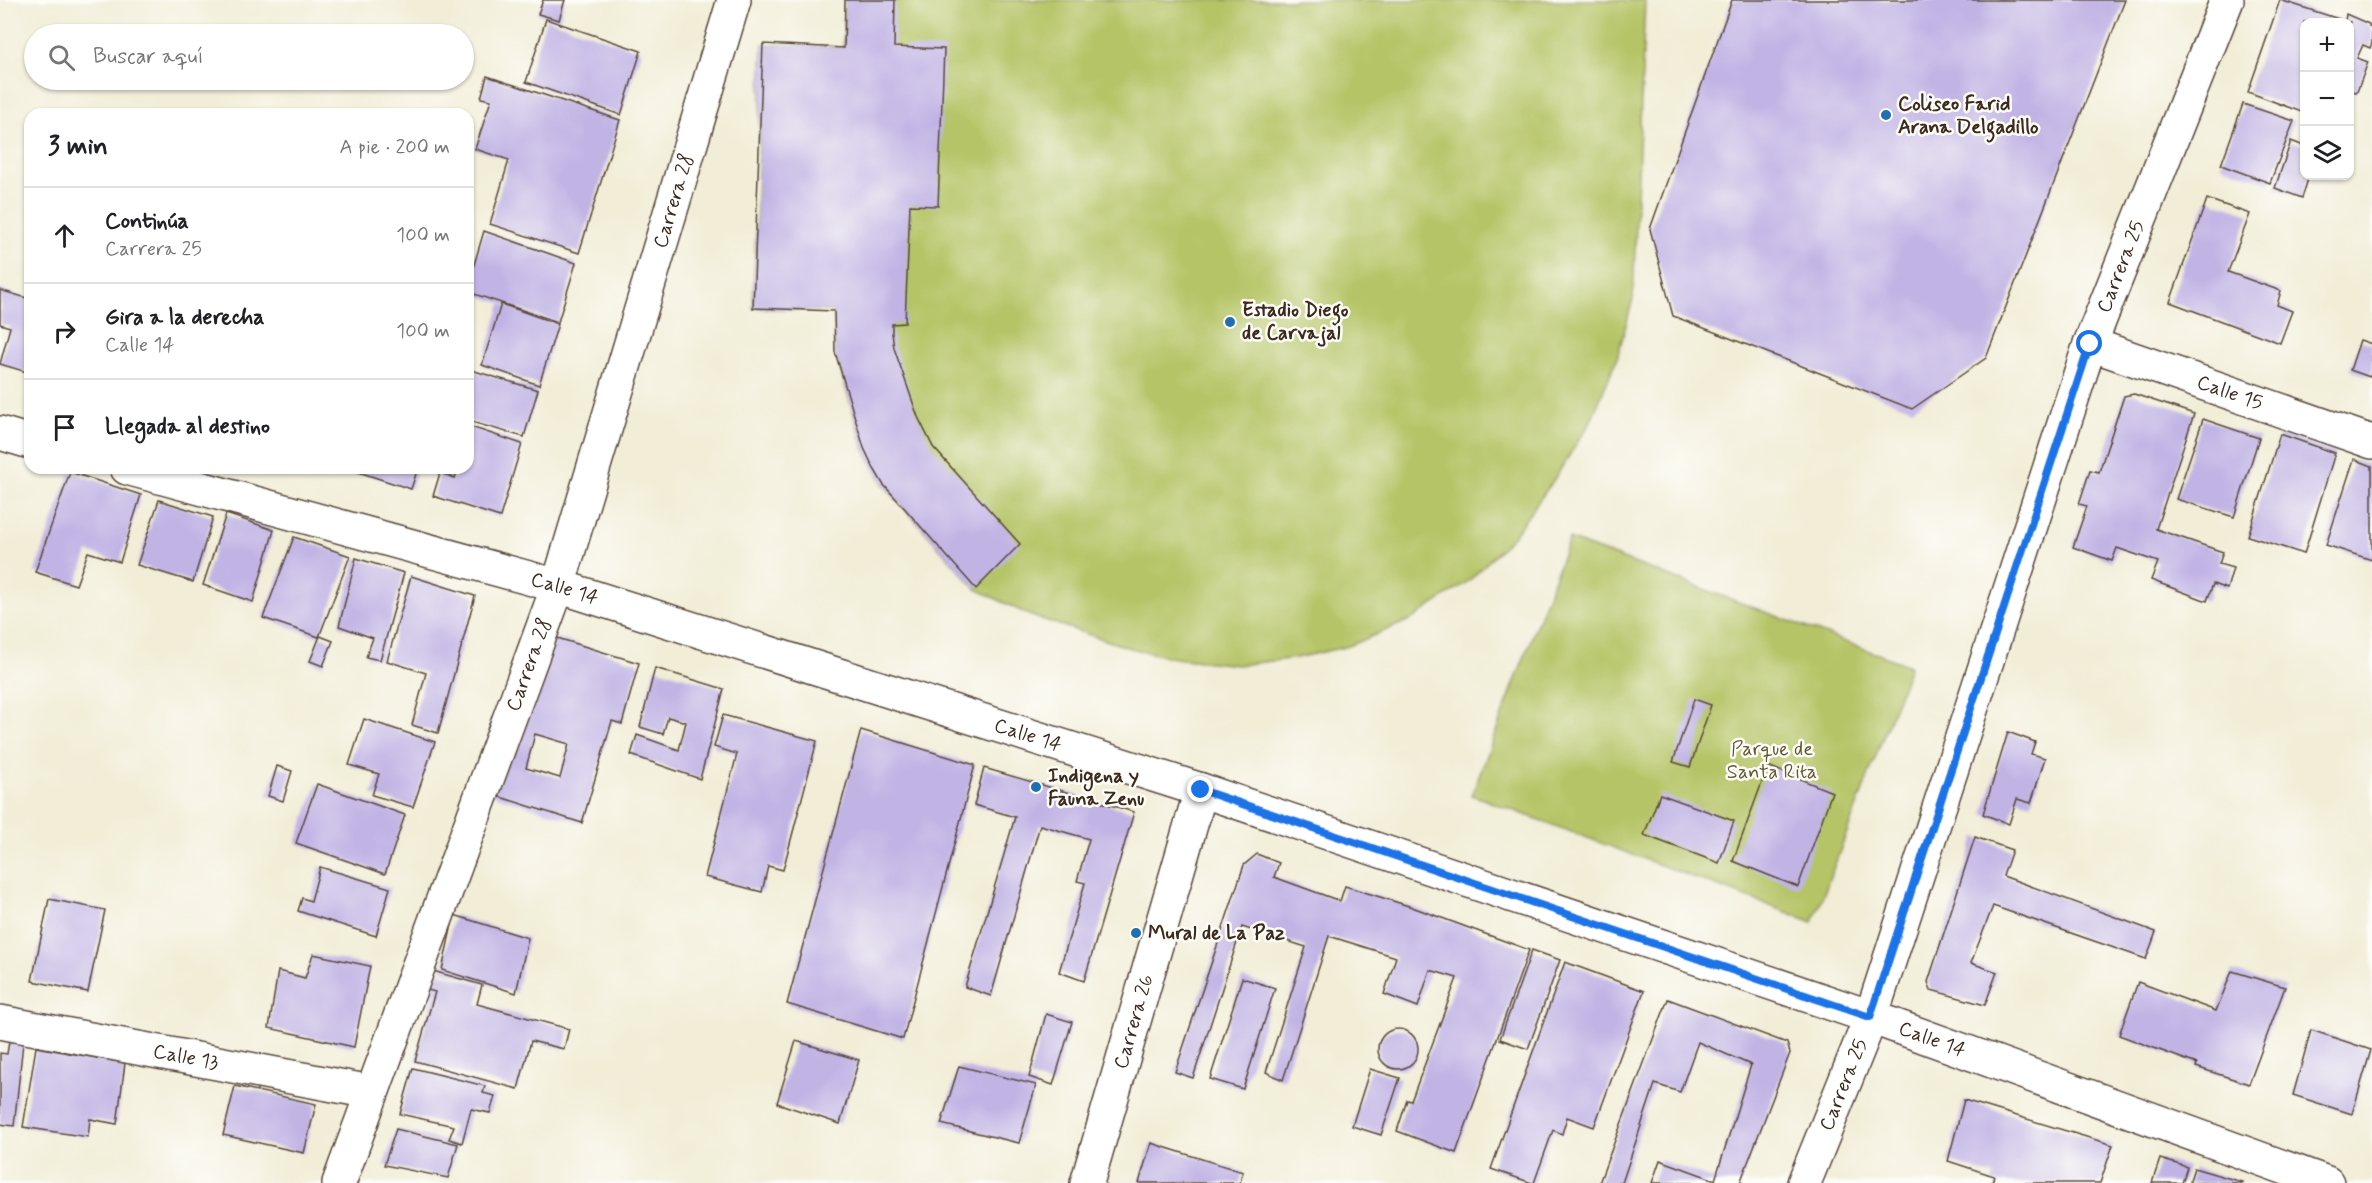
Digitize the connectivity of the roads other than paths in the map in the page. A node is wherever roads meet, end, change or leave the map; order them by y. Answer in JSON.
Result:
{"nodes":[{"id":1,"x":734,"y":0,"type":"edge"},
{"id":2,"x":2227,"y":0,"type":"edge"},
{"id":3,"x":2090,"y":344,"type":"junction"},
{"id":4,"x":0,"y":434,"type":"edge"},
{"id":5,"x":24,"y":440,"type":"edge"},
{"id":6,"x":2372,"y":442,"type":"edge"},
{"id":7,"x":149,"y":474,"type":"edge"},
{"id":8,"x":558,"y":586,"type":"junction"},
{"id":9,"x":1201,"y":790,"type":"junction"},
{"id":10,"x":1870,"y":1017,"type":"junction"},
{"id":11,"x":0,"y":1022,"type":"edge"},
{"id":12,"x":371,"y":1092,"type":"junction"},
{"id":13,"x":339,"y":1183,"type":"edge"},
{"id":14,"x":1087,"y":1183,"type":"edge"},
{"id":15,"x":1804,"y":1183,"type":"edge"},
{"id":16,"x":2327,"y":1183,"type":"edge"}],
"edges":[{"from":1,"to":8,"type":"street","name":"Carrera 28"},
{"from":2,"to":3,"type":"street","name":"Carrera 25"},
{"from":3,"to":6,"type":"street","name":"Calle 15"},
{"from":3,"to":10,"type":"street","name":"Carrera 25"},
{"from":4,"to":5,"type":"street"},
{"from":7,"to":8,"type":"street","name":"Calle 14"},
{"from":8,"to":9,"type":"street","name":"Calle 14"},
{"from":8,"to":12,"type":"street","name":"Carrera 28"},
{"from":9,"to":10,"type":"street","name":"Calle 14"},
{"from":9,"to":14,"type":"street","name":"Carrera 26"},
{"from":10,"to":15,"type":"street","name":"Carrera 25"},
{"from":10,"to":16,"type":"street","name":"Calle 14"},
{"from":11,"to":12,"type":"street","name":"Calle 13"},
{"from":12,"to":13,"type":"street","name":"Carrera 28"}]}
